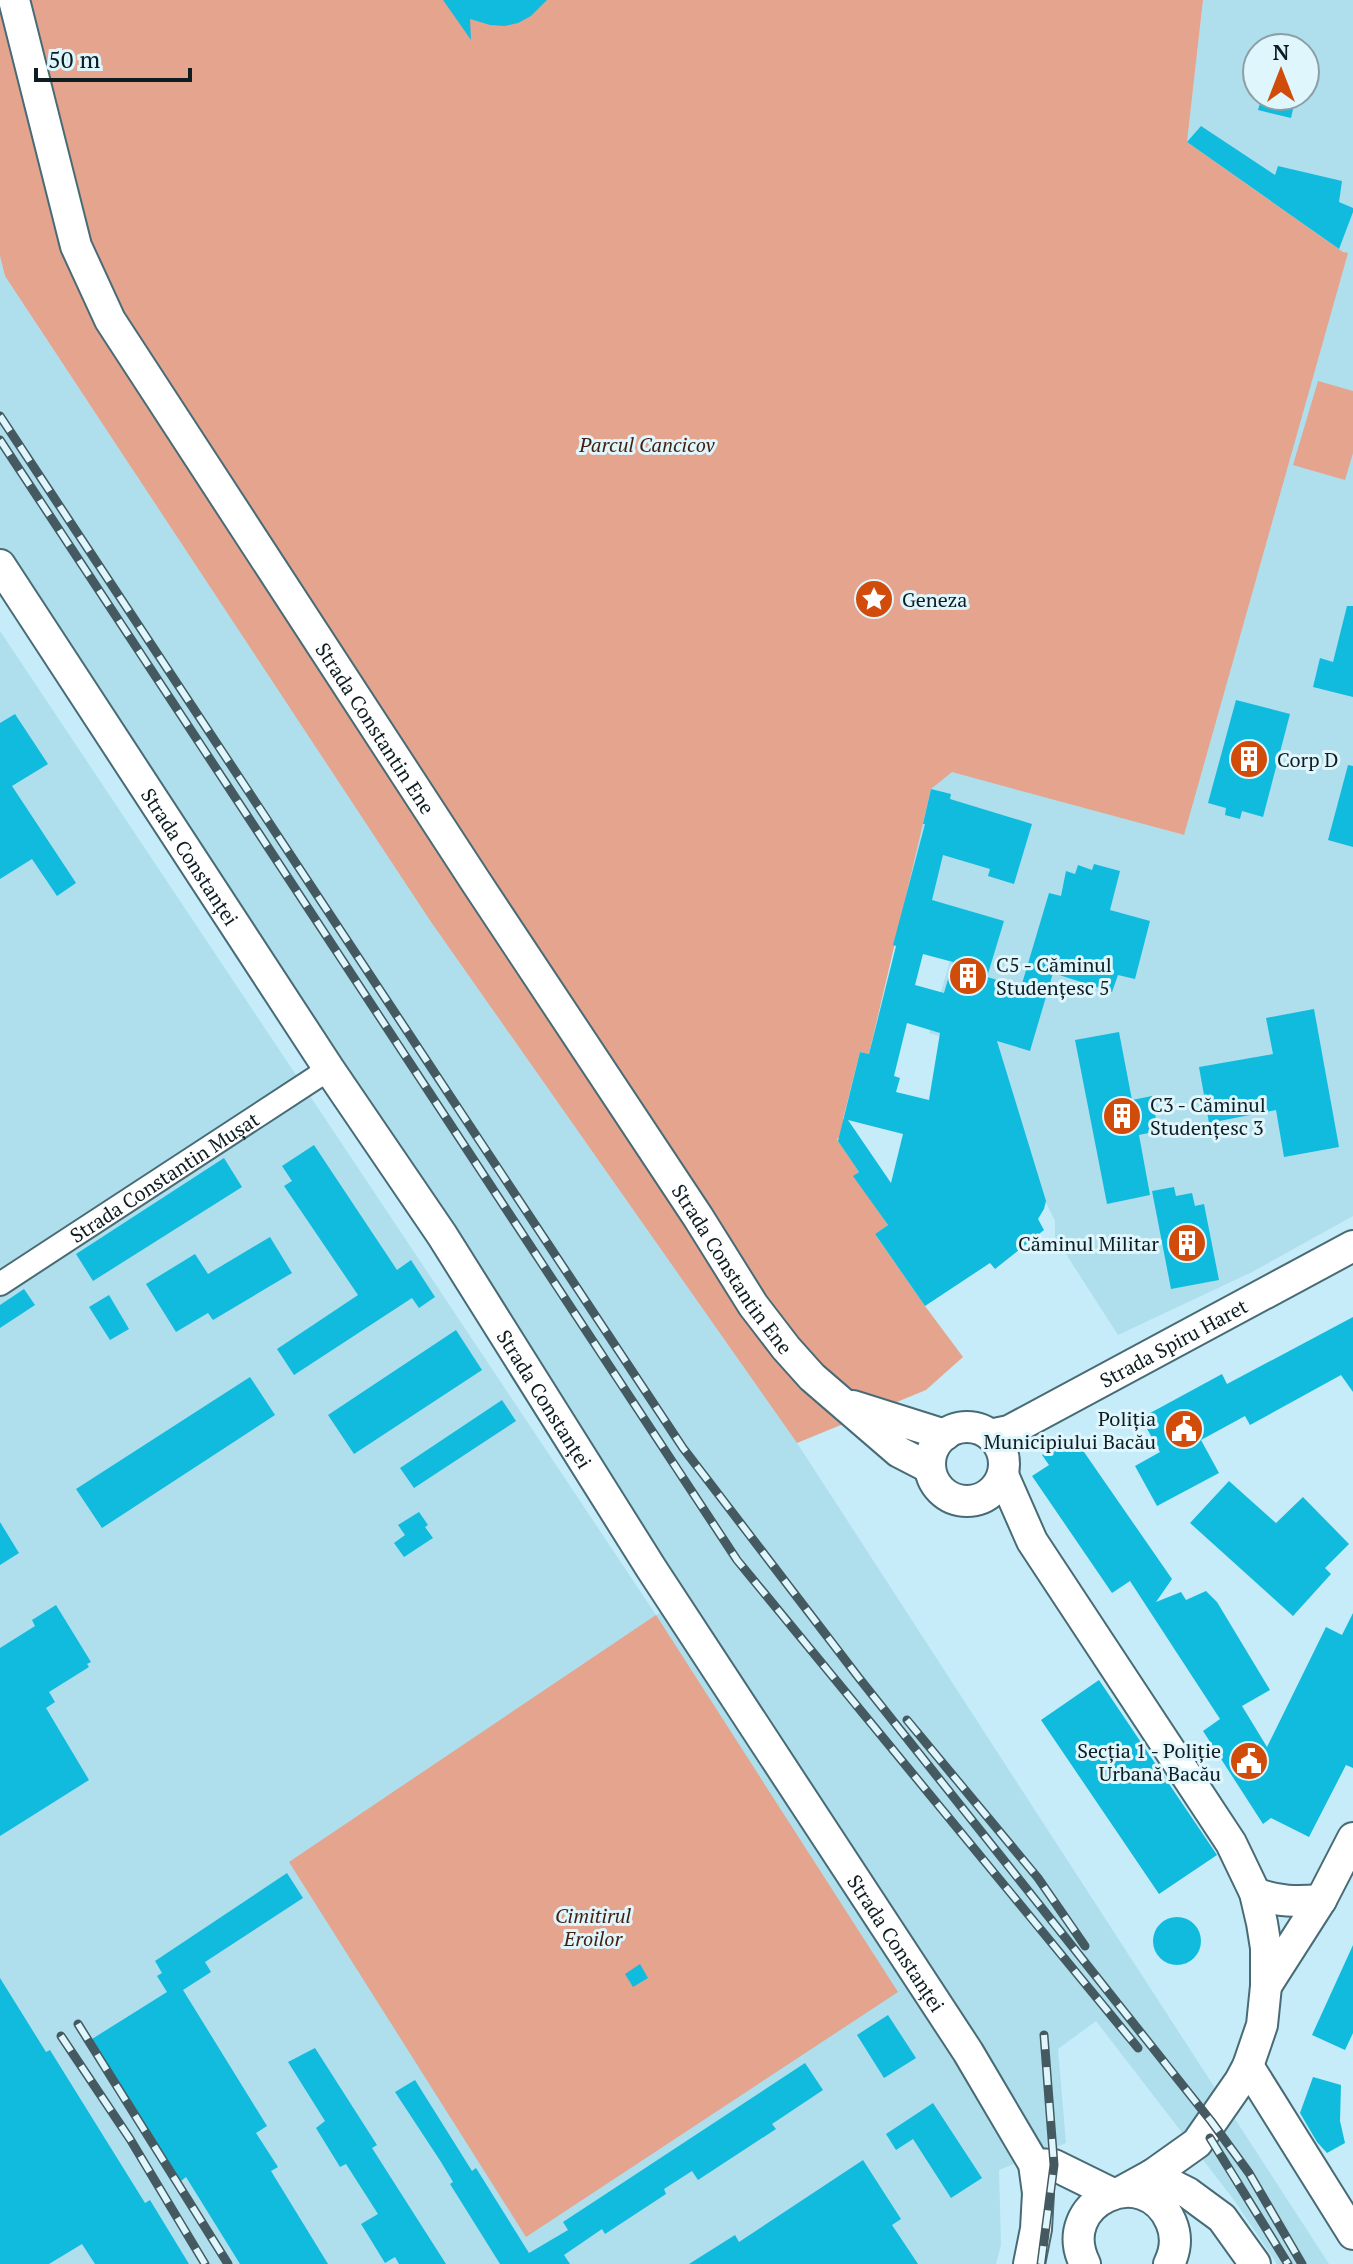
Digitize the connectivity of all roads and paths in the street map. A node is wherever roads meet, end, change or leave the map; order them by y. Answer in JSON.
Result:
{"nodes":[{"id":1,"x":14,"y":0,"type":"edge"},
{"id":2,"x":0,"y":565,"type":"edge"},
{"id":3,"x":329,"y":1069,"type":"junction"},
{"id":4,"x":1353,"y":1246,"type":"edge"},
{"id":5,"x":0,"y":1284,"type":"edge"},
{"id":6,"x":844,"y":1402,"type":"junction"},
{"id":7,"x":945,"y":1435,"type":"junction"},
{"id":8,"x":990,"y":1435,"type":"junction"},
{"id":9,"x":930,"y":1468,"type":"junction"},
{"id":10,"x":1003,"y":1475,"type":"junction"},
{"id":11,"x":969,"y":1502,"type":"junction"},
{"id":12,"x":1032,"y":1541,"type":"junction"},
{"id":13,"x":1353,"y":1838,"type":"edge"},
{"id":14,"x":1255,"y":1893,"type":"junction"},
{"id":15,"x":1321,"y":1900,"type":"junction"},
{"id":16,"x":1266,"y":1986,"type":"junction"},
{"id":17,"x":1248,"y":2066,"type":"junction"},
{"id":18,"x":1197,"y":2143,"type":"junction"},
{"id":19,"x":1034,"y":2164,"type":"junction"},
{"id":20,"x":1152,"y":2175,"type":"junction"},
{"id":21,"x":1117,"y":2193,"type":"junction"},
{"id":22,"x":1188,"y":2193,"type":"junction"},
{"id":23,"x":1353,"y":2234,"type":"edge"},
{"id":24,"x":1172,"y":2253,"type":"edge"},
{"id":25,"x":1029,"y":2264,"type":"edge"},
{"id":26,"x":1085,"y":2264,"type":"edge"},
{"id":27,"x":1255,"y":2264,"type":"edge"}],
"edges":[{"from":1,"to":6,"type":"main road","name":"Strada Constantin Ene"},
{"from":2,"to":3,"type":"main road","name":"Strada Constanței"},
{"from":3,"to":5,"type":"street","name":"Strada Constantin Mușat"},
{"from":3,"to":19,"type":"main road","name":"Strada Constanței"},
{"from":4,"to":8,"type":"main road","name":"Strada Spiru Haret"},
{"from":6,"to":7,"type":"main road","name":"Strada Constantin Ene"},
{"from":6,"to":9,"type":"main road","name":"Strada Constantin Ene"},
{"from":7,"to":8,"type":"main road"},
{"from":7,"to":9,"type":"main road"},
{"from":8,"to":10,"type":"main road"},
{"from":9,"to":11,"type":"main road"},
{"from":10,"to":11,"type":"main road"},
{"from":10,"to":12,"type":"main road"},
{"from":11,"to":12,"type":"main road"},
{"from":12,"to":14,"type":"main road"},
{"from":13,"to":15,"type":"main road"},
{"from":14,"to":15,"type":"main road"},
{"from":14,"to":16,"type":"main road"},
{"from":15,"to":16,"type":"main road"},
{"from":16,"to":17,"type":"main road"},
{"from":17,"to":18,"type":"main road"},
{"from":17,"to":23,"type":"main road"},
{"from":18,"to":20,"type":"main road"},
{"from":18,"to":22,"type":"main road"},
{"from":19,"to":21,"type":"main road"},
{"from":19,"to":25,"type":"main road"},
{"from":20,"to":21,"type":"main road"},
{"from":20,"to":22,"type":"main road"},
{"from":21,"to":24,"type":"main road"},
{"from":21,"to":26,"type":"main road"},
{"from":22,"to":24,"type":"main road"},
{"from":22,"to":27,"type":"main road"}]}
